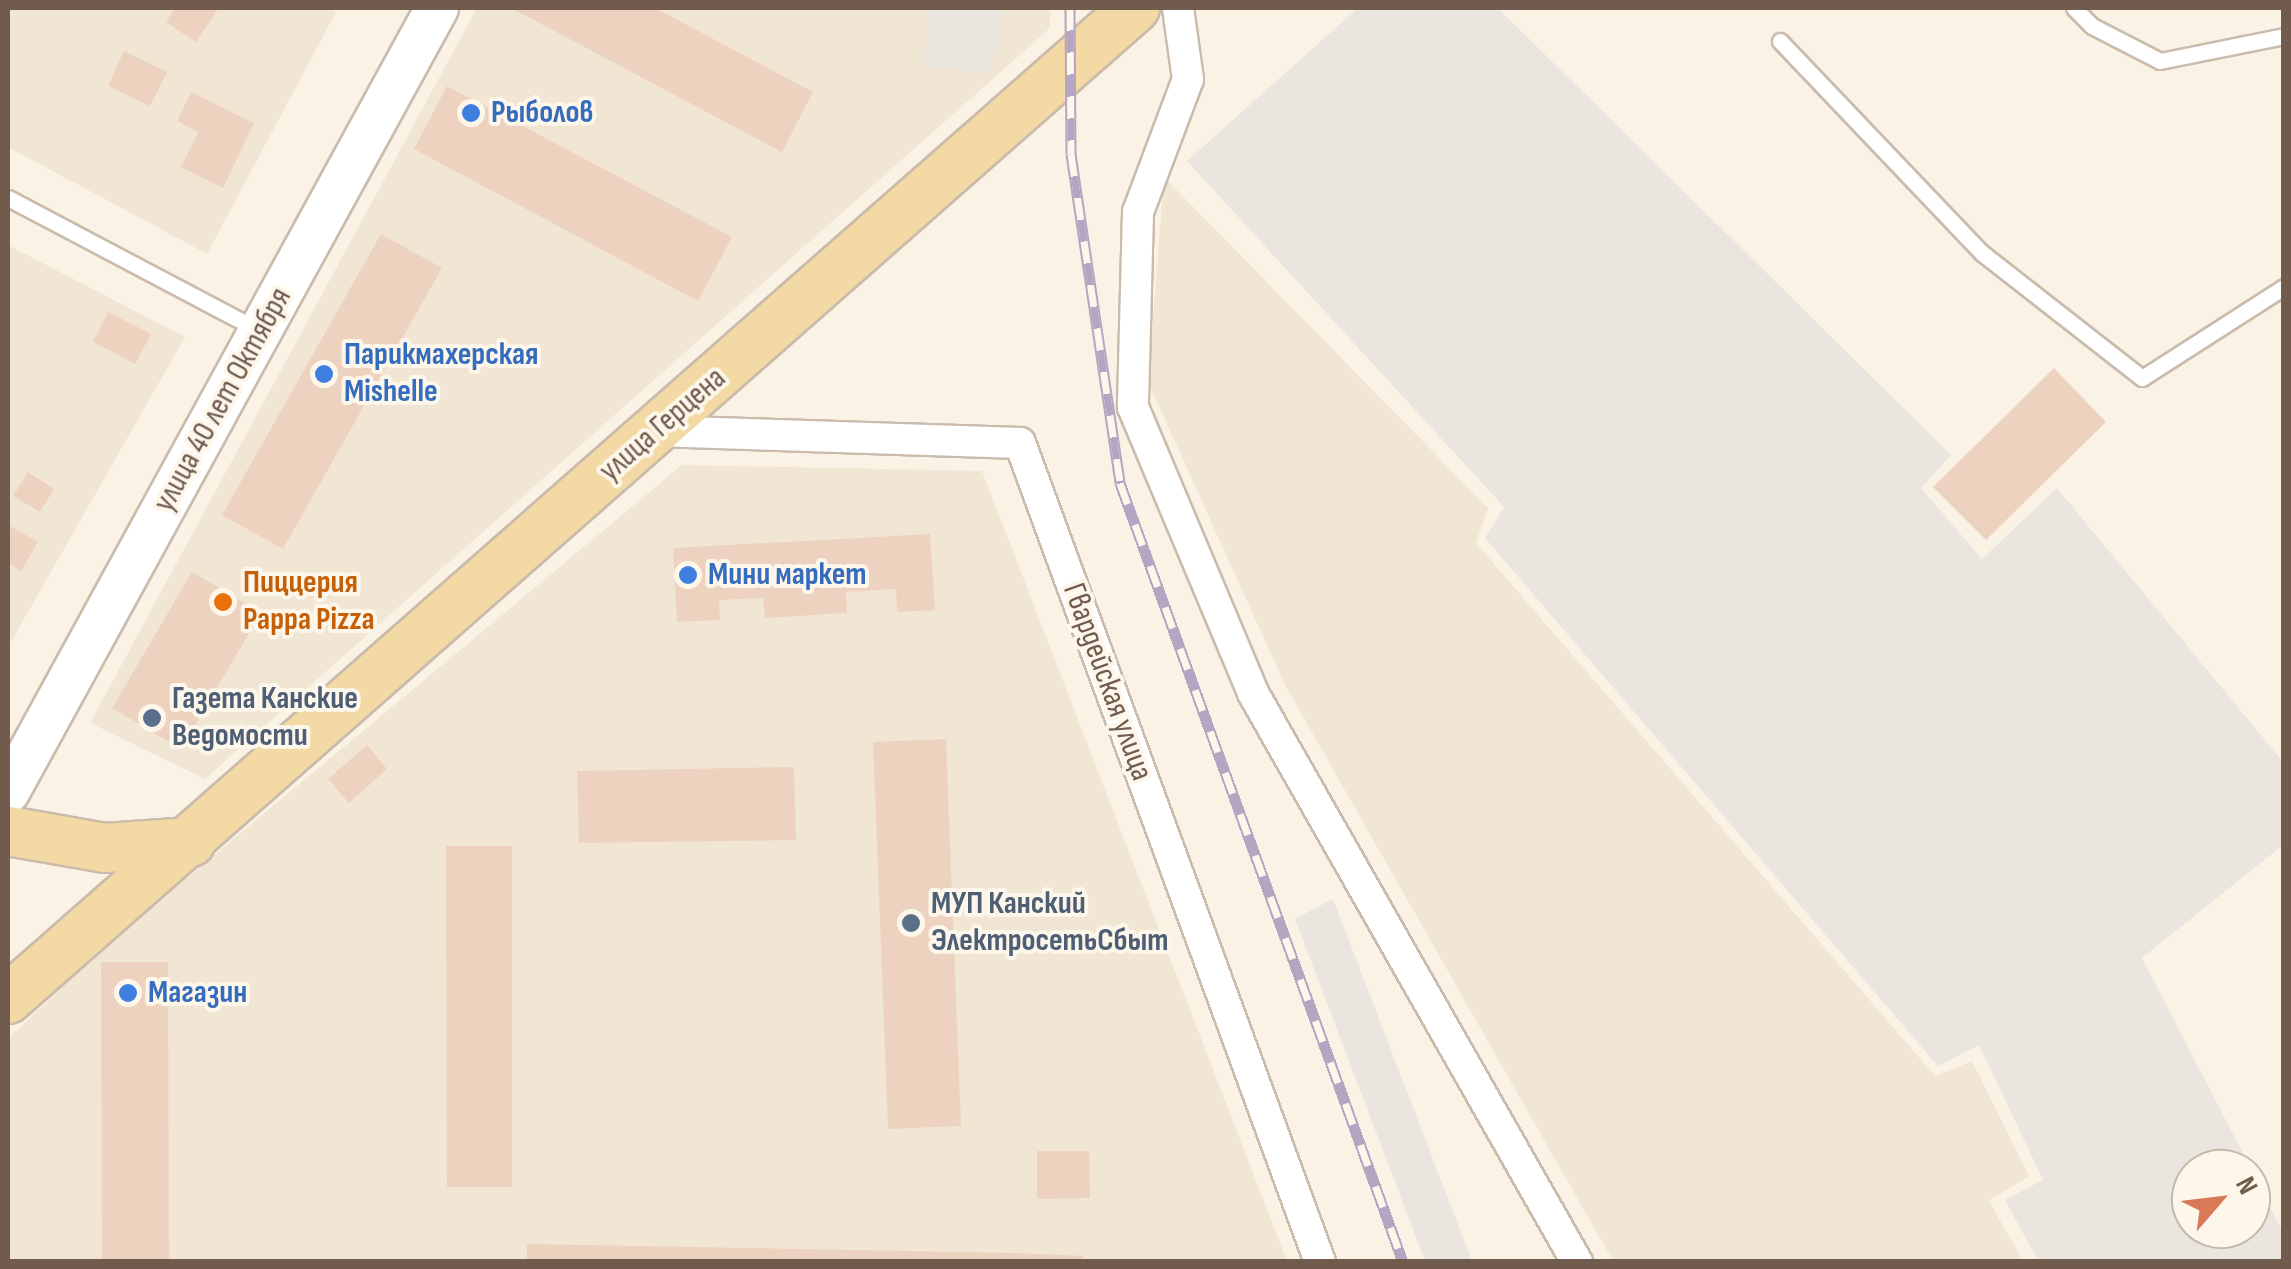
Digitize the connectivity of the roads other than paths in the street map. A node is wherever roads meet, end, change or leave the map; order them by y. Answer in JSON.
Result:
{"nodes":[{"id":1,"x":437,"y":8,"type":"edge"},
{"id":2,"x":1135,"y":8,"type":"edge"},
{"id":3,"x":1178,"y":8,"type":"edge"},
{"id":4,"x":2074,"y":8,"type":"edge"},
{"id":5,"x":2284,"y":36,"type":"edge"},
{"id":6,"x":1780,"y":41,"type":"dead end"},
{"id":7,"x":8,"y":198,"type":"edge"},
{"id":8,"x":2284,"y":287,"type":"edge"},
{"id":9,"x":262,"y":332,"type":"junction"},
{"id":10,"x":656,"y":431,"type":"junction"},
{"id":11,"x":8,"y":792,"type":"edge"},
{"id":12,"x":8,"y":831,"type":"edge"},
{"id":13,"x":191,"y":842,"type":"junction"},
{"id":14,"x":8,"y":999,"type":"edge"},
{"id":15,"x":1320,"y":1262,"type":"edge"},
{"id":16,"x":1577,"y":1262,"type":"edge"}],
"edges":[{"from":1,"to":9,"type":"main road","name":"улица 40 лет Октября"},
{"from":2,"to":10,"type":"main road","name":"улица Герцена"},
{"from":3,"to":16,"type":"street"},
{"from":4,"to":5,"type":"lane"},
{"from":6,"to":8,"type":"lane"},
{"from":7,"to":9,"type":"lane"},
{"from":9,"to":11,"type":"main road","name":"улица 40 лет Октября"},
{"from":10,"to":13,"type":"main road","name":"улица Герцена"},
{"from":10,"to":15,"type":"street","name":"Гвардейская улица"},
{"from":12,"to":13,"type":"main road"},
{"from":13,"to":14,"type":"main road","name":"улица Герцена"}]}
